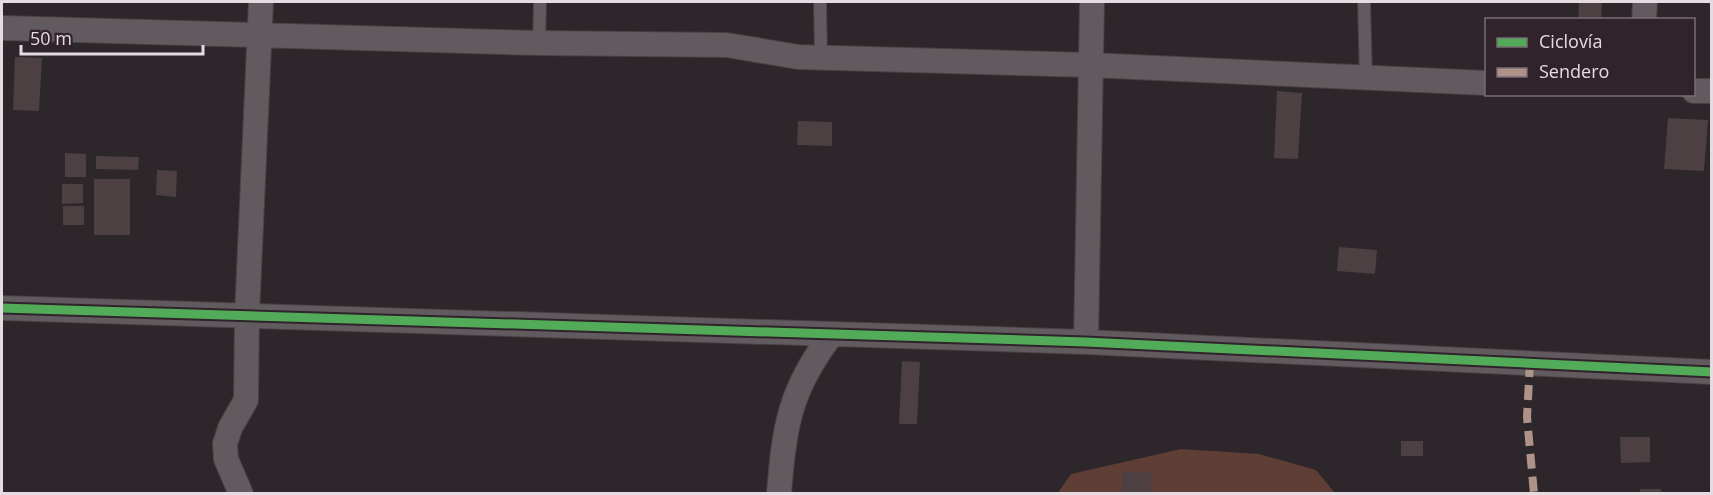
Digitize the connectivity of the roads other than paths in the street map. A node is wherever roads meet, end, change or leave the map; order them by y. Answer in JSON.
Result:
{"nodes":[{"id":1,"x":261,"y":2,"type":"edge"},
{"id":2,"x":540,"y":2,"type":"edge"},
{"id":3,"x":820,"y":2,"type":"edge"},
{"id":4,"x":1092,"y":2,"type":"edge"},
{"id":5,"x":1364,"y":2,"type":"edge"},
{"id":6,"x":1645,"y":2,"type":"edge"},
{"id":7,"x":1644,"y":18,"type":"edge"},
{"id":8,"x":2,"y":28,"type":"edge"},
{"id":9,"x":260,"y":35,"type":"junction"},
{"id":10,"x":539,"y":43,"type":"junction"},
{"id":11,"x":821,"y":57,"type":"junction"},
{"id":12,"x":1090,"y":65,"type":"junction"},
{"id":13,"x":1366,"y":79,"type":"junction"},
{"id":14,"x":1485,"y":83,"type":"edge"},
{"id":15,"x":1695,"y":91,"type":"edge"},
{"id":16,"x":1712,"y":91,"type":"edge"},
{"id":17,"x":2,"y":308,"type":"edge"},
{"id":18,"x":246,"y":315,"type":"junction"},
{"id":19,"x":832,"y":334,"type":"junction"},
{"id":20,"x":1086,"y":342,"type":"junction"},
{"id":21,"x":1712,"y":372,"type":"edge"},
{"id":22,"x":241,"y":494,"type":"edge"},
{"id":23,"x":779,"y":494,"type":"edge"}],
"edges":[{"from":1,"to":9,"type":"street"},
{"from":2,"to":10,"type":"lane"},
{"from":3,"to":11,"type":"lane"},
{"from":4,"to":12,"type":"street"},
{"from":5,"to":13,"type":"lane"},
{"from":6,"to":7,"type":"street"},
{"from":8,"to":9,"type":"street"},
{"from":9,"to":10,"type":"street"},
{"from":9,"to":18,"type":"street"},
{"from":10,"to":11,"type":"street"},
{"from":11,"to":12,"type":"street"},
{"from":12,"to":13,"type":"street"},
{"from":12,"to":20,"type":"street"},
{"from":13,"to":14,"type":"street"},
{"from":15,"to":16,"type":"street"},
{"from":17,"to":18,"type":"street"},
{"from":18,"to":19,"type":"street"},
{"from":18,"to":22,"type":"street"},
{"from":19,"to":20,"type":"street"},
{"from":19,"to":23,"type":"street"},
{"from":20,"to":21,"type":"street"}]}
